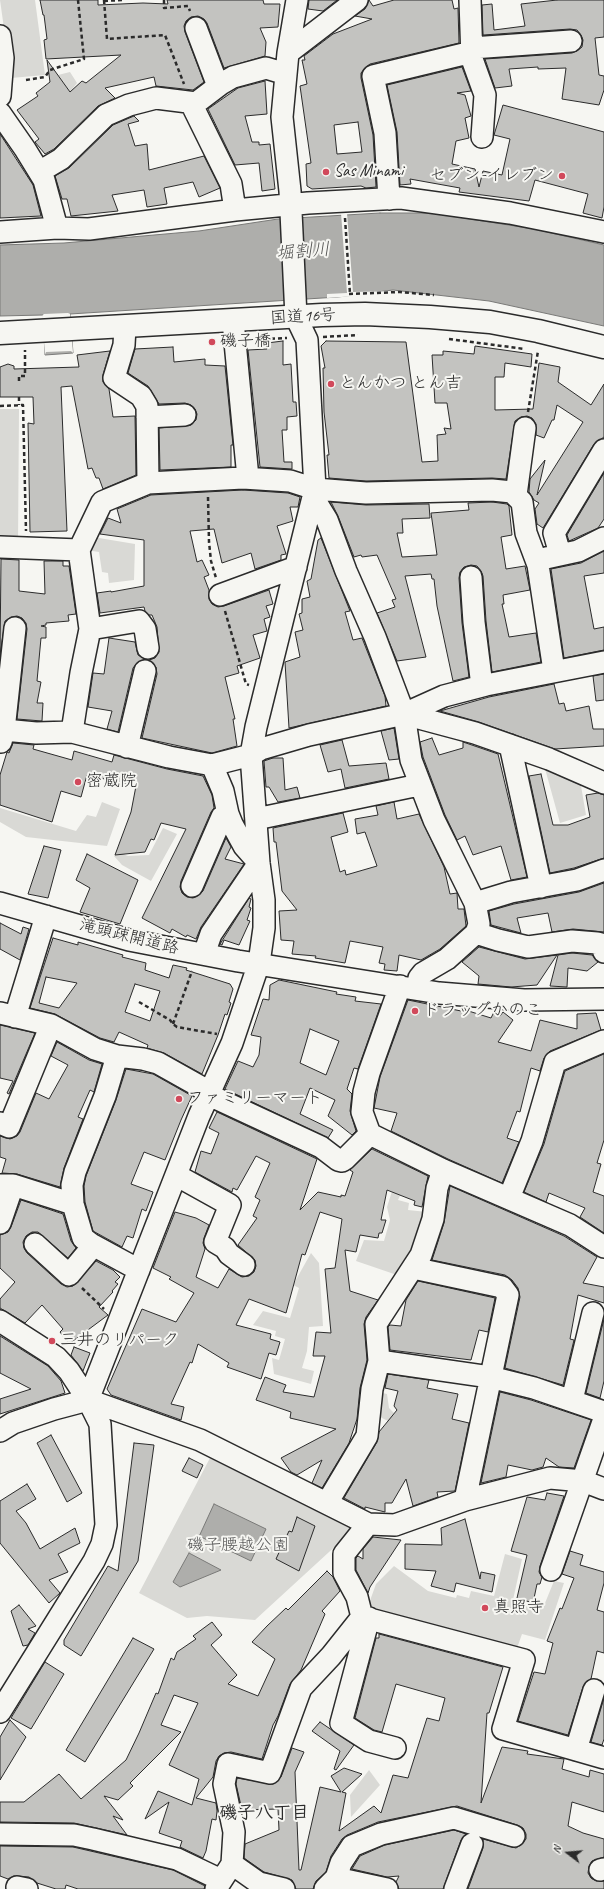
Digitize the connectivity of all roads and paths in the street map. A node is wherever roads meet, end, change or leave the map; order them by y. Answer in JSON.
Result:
{"nodes":[{"id":1,"x":78,"y":0,"type":"edge"},
{"id":2,"x":104,"y":0,"type":"edge"},
{"id":3,"x":122,"y":0,"type":"edge"},
{"id":4,"x":164,"y":0,"type":"edge"},
{"id":5,"x":297,"y":0,"type":"edge"},
{"id":6,"x":357,"y":0,"type":"edge"},
{"id":7,"x":470,"y":0,"type":"edge"},
{"id":8,"x":188,"y":6,"type":"dead end"},
{"id":9,"x":196,"y":28,"type":"dead end"},
{"id":10,"x":0,"y":36,"type":"edge"},
{"id":11,"x":571,"y":41,"type":"dead end"},
{"id":12,"x":472,"y":50,"type":"junction"},
{"id":13,"x":288,"y":53,"type":"junction"},
{"id":14,"x":286,"y":74,"type":"junction"},
{"id":15,"x":26,"y":80,"type":"dead end"},
{"id":16,"x":218,"y":86,"type":"junction"},
{"id":17,"x":0,"y":96,"type":"edge"},
{"id":18,"x":192,"y":103,"type":"junction"},
{"id":19,"x":0,"y":113,"type":"edge"},
{"id":20,"x":482,"y":137,"type":"dead end"},
{"id":21,"x":39,"y":172,"type":"junction"},
{"id":22,"x":389,"y":199,"type":"junction"},
{"id":23,"x":235,"y":210,"type":"junction"},
{"id":24,"x":345,"y":211,"type":"dead end"},
{"id":25,"x":290,"y":212,"type":"junction"},
{"id":26,"x":57,"y":228,"type":"junction"},
{"id":27,"x":0,"y":232,"type":"edge"},
{"id":28,"x":604,"y":232,"type":"edge"},
{"id":29,"x":434,"y":295,"type":"dead end"},
{"id":30,"x":296,"y":308,"type":"junction"},
{"id":31,"x":233,"y":321,"type":"junction"},
{"id":32,"x":125,"y":327,"type":"junction"},
{"id":33,"x":0,"y":333,"type":"edge"},
{"id":34,"x":359,"y":334,"type":"dead end"},
{"id":35,"x":322,"y":337,"type":"dead end"},
{"id":36,"x":442,"y":338,"type":"dead end"},
{"id":37,"x":604,"y":347,"type":"edge"},
{"id":38,"x":25,"y":350,"type":"dead end"},
{"id":39,"x":538,"y":351,"type":"junction"},
{"id":40,"x":545,"y":353,"type":"dead end"},
{"id":41,"x":19,"y":382,"type":"dead end"},
{"id":42,"x":19,"y":397,"type":"dead end"},
{"id":43,"x":19,"y":405,"type":"junction"},
{"id":44,"x":0,"y":406,"type":"edge"},
{"id":45,"x":184,"y":415,"type":"dead end"},
{"id":46,"x":147,"y":417,"type":"junction"},
{"id":47,"x":525,"y":428,"type":"joint"},
{"id":48,"x":604,"y":450,"type":"edge"},
{"id":49,"x":248,"y":478,"type":"junction"},
{"id":50,"x":148,"y":483,"type":"junction"},
{"id":51,"x":314,"y":493,"type":"junction"},
{"id":52,"x":516,"y":495,"type":"junction"},
{"id":53,"x":604,"y":538,"type":"edge"},
{"id":54,"x":0,"y":547,"type":"edge"},
{"id":55,"x":27,"y":548,"type":"junction"},
{"id":56,"x":79,"y":550,"type":"junction"},
{"id":57,"x":560,"y":554,"type":"junction"},
{"id":58,"x":536,"y":560,"type":"junction"},
{"id":59,"x":296,"y":567,"type":"junction"},
{"id":60,"x":471,"y":578,"type":"dead end"},
{"id":61,"x":220,"y":595,"type":"dead end"},
{"id":62,"x":14,"y":628,"type":"dead end"},
{"id":63,"x":90,"y":629,"type":"junction"},
{"id":64,"x":148,"y":648,"type":"dead end"},
{"id":65,"x":604,"y":662,"type":"edge"},
{"id":66,"x":145,"y":671,"type":"dead end"},
{"id":67,"x":554,"y":671,"type":"junction"},
{"id":68,"x":482,"y":686,"type":"junction"},
{"id":69,"x":404,"y":714,"type":"junction"},
{"id":70,"x":72,"y":732,"type":"junction"},
{"id":71,"x":1,"y":734,"type":"edge"},
{"id":72,"x":510,"y":745,"type":"junction"},
{"id":73,"x":127,"y":747,"type":"junction"},
{"id":74,"x":251,"y":755,"type":"junction"},
{"id":75,"x":212,"y":765,"type":"junction"},
{"id":76,"x":604,"y":783,"type":"edge"},
{"id":77,"x":419,"y":785,"type":"junction"},
{"id":78,"x":228,"y":814,"type":"junction"},
{"id":79,"x":256,"y":819,"type":"junction"},
{"id":80,"x":259,"y":863,"type":"junction"},
{"id":81,"x":604,"y":870,"type":"edge"},
{"id":82,"x":192,"y":886,"type":"dead end"},
{"id":83,"x":541,"y":887,"type":"junction"},
{"id":84,"x":0,"y":903,"type":"edge"},
{"id":85,"x":475,"y":903,"type":"junction"},
{"id":86,"x":46,"y":916,"type":"junction"},
{"id":87,"x":476,"y":933,"type":"junction"},
{"id":88,"x":604,"y":952,"type":"edge"},
{"id":89,"x":201,"y":954,"type":"junction"},
{"id":90,"x":259,"y":963,"type":"junction"},
{"id":91,"x":409,"y":987,"type":"junction"},
{"id":92,"x":604,"y":999,"type":"edge"},
{"id":93,"x":139,"y":1002,"type":"dead end"},
{"id":94,"x":7,"y":1015,"type":"edge"},
{"id":95,"x":173,"y":1024,"type":"junction"},
{"id":96,"x":51,"y":1026,"type":"junction"},
{"id":97,"x":222,"y":1035,"type":"dead end"},
{"id":98,"x":604,"y":1041,"type":"edge"},
{"id":99,"x":117,"y":1056,"type":"junction"},
{"id":100,"x":208,"y":1095,"type":"junction"},
{"id":101,"x":0,"y":1123,"type":"edge"},
{"id":102,"x":370,"y":1134,"type":"junction"},
{"id":103,"x":443,"y":1170,"type":"junction"},
{"id":104,"x":176,"y":1175,"type":"junction"},
{"id":105,"x":7,"y":1185,"type":"edge"},
{"id":106,"x":509,"y":1198,"type":"junction"},
{"id":107,"x":73,"y":1204,"type":"junction"},
{"id":108,"x":0,"y":1223,"type":"edge"},
{"id":109,"x":34,"y":1244,"type":"dead end"},
{"id":110,"x":93,"y":1246,"type":"junction"},
{"id":111,"x":604,"y":1247,"type":"edge"},
{"id":112,"x":244,"y":1266,"type":"dead end"},
{"id":113,"x":413,"y":1268,"type":"junction"},
{"id":114,"x":139,"y":1270,"type":"junction"},
{"id":115,"x":69,"y":1275,"type":"junction"},
{"id":116,"x":109,"y":1313,"type":"dead end"},
{"id":117,"x":593,"y":1313,"type":"dead end"},
{"id":118,"x":0,"y":1320,"type":"edge"},
{"id":119,"x":379,"y":1361,"type":"junction"},
{"id":120,"x":490,"y":1377,"type":"junction"},
{"id":121,"x":88,"y":1400,"type":"junction"},
{"id":122,"x":572,"y":1400,"type":"junction"},
{"id":123,"x":604,"y":1412,"type":"edge"},
{"id":124,"x":604,"y":1419,"type":"edge"},
{"id":125,"x":0,"y":1431,"type":"edge"},
{"id":126,"x":583,"y":1481,"type":"junction"},
{"id":127,"x":604,"y":1489,"type":"edge"},
{"id":128,"x":465,"y":1500,"type":"junction"},
{"id":129,"x":327,"y":1503,"type":"junction"},
{"id":130,"x":368,"y":1524,"type":"junction"},
{"id":131,"x":551,"y":1570,"type":"dead end"},
{"id":132,"x":366,"y":1617,"type":"junction"},
{"id":133,"x":594,"y":1690,"type":"dead end"},
{"id":134,"x":0,"y":1712,"type":"edge"},
{"id":135,"x":395,"y":1748,"type":"dead end"},
{"id":136,"x":576,"y":1750,"type":"junction"},
{"id":137,"x":604,"y":1758,"type":"edge"},
{"id":138,"x":0,"y":1834,"type":"edge"},
{"id":139,"x":514,"y":1836,"type":"dead end"},
{"id":140,"x":472,"y":1844,"type":"dead end"},
{"id":141,"x":223,"y":1878,"type":"edge"},
{"id":142,"x":330,"y":1884,"type":"edge"},
{"id":143,"x":284,"y":1889,"type":"edge"},
{"id":144,"x":387,"y":1889,"type":"edge"},
{"id":145,"x":455,"y":1889,"type":"edge"}],
"edges":[{"from":1,"to":15,"type":"path"},
{"from":2,"to":3,"type":"path"},
{"from":2,"to":18,"type":"path"},
{"from":4,"to":8,"type":"path"},
{"from":5,"to":13,"type":"street"},
{"from":6,"to":13,"type":"street"},
{"from":7,"to":12,"type":"street"},
{"from":9,"to":16,"type":"street"},
{"from":10,"to":17,"type":"street"},
{"from":11,"to":12,"type":"street"},
{"from":12,"to":20,"type":"street"},
{"from":12,"to":22,"type":"street"},
{"from":13,"to":14,"type":"street"},
{"from":14,"to":16,"type":"street"},
{"from":14,"to":25,"type":"street"},
{"from":16,"to":18,"type":"street"},
{"from":18,"to":21,"type":"street"},
{"from":18,"to":23,"type":"street"},
{"from":19,"to":21,"type":"street"},
{"from":21,"to":26,"type":"street"},
{"from":22,"to":25,"type":"street"},
{"from":22,"to":28,"type":"street"},
{"from":23,"to":25,"type":"street"},
{"from":23,"to":26,"type":"street"},
{"from":24,"to":29,"type":"path"},
{"from":25,"to":30,"type":"street"},
{"from":26,"to":27,"type":"street"},
{"from":30,"to":31,"type":"highway","name":"国道16号"},
{"from":30,"to":37,"type":"highway","name":"国道16号"},
{"from":30,"to":51,"type":"street"},
{"from":31,"to":32,"type":"highway","name":"国道16号"},
{"from":31,"to":49,"type":"street"},
{"from":32,"to":33,"type":"highway","name":"国道16号"},
{"from":32,"to":46,"type":"street"},
{"from":34,"to":35,"type":"path"},
{"from":36,"to":39,"type":"path"},
{"from":38,"to":41,"type":"path"},
{"from":39,"to":40,"type":"path"},
{"from":39,"to":47,"type":"path"},
{"from":42,"to":43,"type":"path"},
{"from":43,"to":44,"type":"path"},
{"from":43,"to":55,"type":"path"},
{"from":45,"to":46,"type":"street"},
{"from":46,"to":50,"type":"street"},
{"from":47,"to":52,"type":"street"},
{"from":48,"to":57,"type":"street"},
{"from":49,"to":50,"type":"street"},
{"from":49,"to":51,"type":"street"},
{"from":50,"to":56,"type":"street"},
{"from":51,"to":52,"type":"street"},
{"from":51,"to":59,"type":"street"},
{"from":51,"to":69,"type":"street"},
{"from":52,"to":58,"type":"street"},
{"from":53,"to":57,"type":"street"},
{"from":54,"to":55,"type":"street"},
{"from":55,"to":56,"type":"street"},
{"from":56,"to":63,"type":"street"},
{"from":57,"to":58,"type":"street"},
{"from":58,"to":67,"type":"street"},
{"from":59,"to":61,"type":"street"},
{"from":59,"to":74,"type":"street"},
{"from":60,"to":68,"type":"street"},
{"from":62,"to":71,"type":"street"},
{"from":63,"to":64,"type":"street"},
{"from":63,"to":70,"type":"street"},
{"from":65,"to":67,"type":"street"},
{"from":66,"to":73,"type":"street"},
{"from":67,"to":68,"type":"street"},
{"from":68,"to":69,"type":"street"},
{"from":69,"to":72,"type":"street"},
{"from":69,"to":74,"type":"street"},
{"from":69,"to":77,"type":"street"},
{"from":70,"to":71,"type":"street"},
{"from":70,"to":73,"type":"street"},
{"from":72,"to":76,"type":"street"},
{"from":72,"to":83,"type":"street"},
{"from":73,"to":75,"type":"street"},
{"from":74,"to":75,"type":"street"},
{"from":74,"to":79,"type":"street"},
{"from":75,"to":78,"type":"street"},
{"from":77,"to":79,"type":"street"},
{"from":77,"to":85,"type":"street"},
{"from":78,"to":80,"type":"street"},
{"from":78,"to":82,"type":"street"},
{"from":79,"to":80,"type":"street"},
{"from":80,"to":89,"type":"street"},
{"from":80,"to":90,"type":"street"},
{"from":81,"to":83,"type":"street"},
{"from":83,"to":85,"type":"street"},
{"from":84,"to":86,"type":"street","name":"滝頭疎開道路"},
{"from":85,"to":87,"type":"street"},
{"from":86,"to":89,"type":"street","name":"滝頭疎開道路"},
{"from":86,"to":94,"type":"street"},
{"from":87,"to":88,"type":"street"},
{"from":87,"to":91,"type":"street"},
{"from":89,"to":90,"type":"street","name":"滝頭疎開道路"},
{"from":89,"to":95,"type":"path"},
{"from":90,"to":91,"type":"street","name":"滝頭疎開道路"},
{"from":90,"to":100,"type":"street"},
{"from":91,"to":92,"type":"street","name":"滝頭疎開道路"},
{"from":91,"to":102,"type":"street"},
{"from":93,"to":95,"type":"path"},
{"from":94,"to":96,"type":"street"},
{"from":95,"to":97,"type":"path"},
{"from":96,"to":99,"type":"street"},
{"from":96,"to":101,"type":"street"},
{"from":98,"to":106,"type":"street"},
{"from":99,"to":100,"type":"street"},
{"from":99,"to":107,"type":"street"},
{"from":100,"to":102,"type":"street"},
{"from":100,"to":104,"type":"street"},
{"from":102,"to":103,"type":"street"},
{"from":103,"to":106,"type":"street"},
{"from":103,"to":113,"type":"street"},
{"from":104,"to":112,"type":"street"},
{"from":104,"to":114,"type":"street"},
{"from":105,"to":107,"type":"street"},
{"from":105,"to":108,"type":"street"},
{"from":106,"to":111,"type":"street"},
{"from":107,"to":110,"type":"street"},
{"from":109,"to":115,"type":"street"},
{"from":110,"to":114,"type":"street"},
{"from":110,"to":115,"type":"street"},
{"from":113,"to":119,"type":"street"},
{"from":113,"to":120,"type":"street"},
{"from":114,"to":121,"type":"street"},
{"from":115,"to":116,"type":"path"},
{"from":117,"to":122,"type":"street"},
{"from":118,"to":121,"type":"street"},
{"from":119,"to":120,"type":"street"},
{"from":119,"to":129,"type":"street"},
{"from":120,"to":122,"type":"street"},
{"from":120,"to":128,"type":"street"},
{"from":121,"to":125,"type":"street"},
{"from":121,"to":129,"type":"street"},
{"from":121,"to":134,"type":"street"},
{"from":122,"to":123,"type":"street"},
{"from":124,"to":126,"type":"street"},
{"from":126,"to":127,"type":"street"},
{"from":126,"to":128,"type":"street"},
{"from":126,"to":131,"type":"street"},
{"from":128,"to":130,"type":"street"},
{"from":129,"to":130,"type":"street"},
{"from":130,"to":132,"type":"street"},
{"from":132,"to":135,"type":"street"},
{"from":132,"to":136,"type":"street"},
{"from":132,"to":141,"type":"street"},
{"from":133,"to":136,"type":"street"},
{"from":136,"to":137,"type":"street"},
{"from":138,"to":141,"type":"street"},
{"from":139,"to":142,"type":"street"},
{"from":140,"to":145,"type":"street"},
{"from":141,"to":143,"type":"street"},
{"from":142,"to":144,"type":"street"}]}
